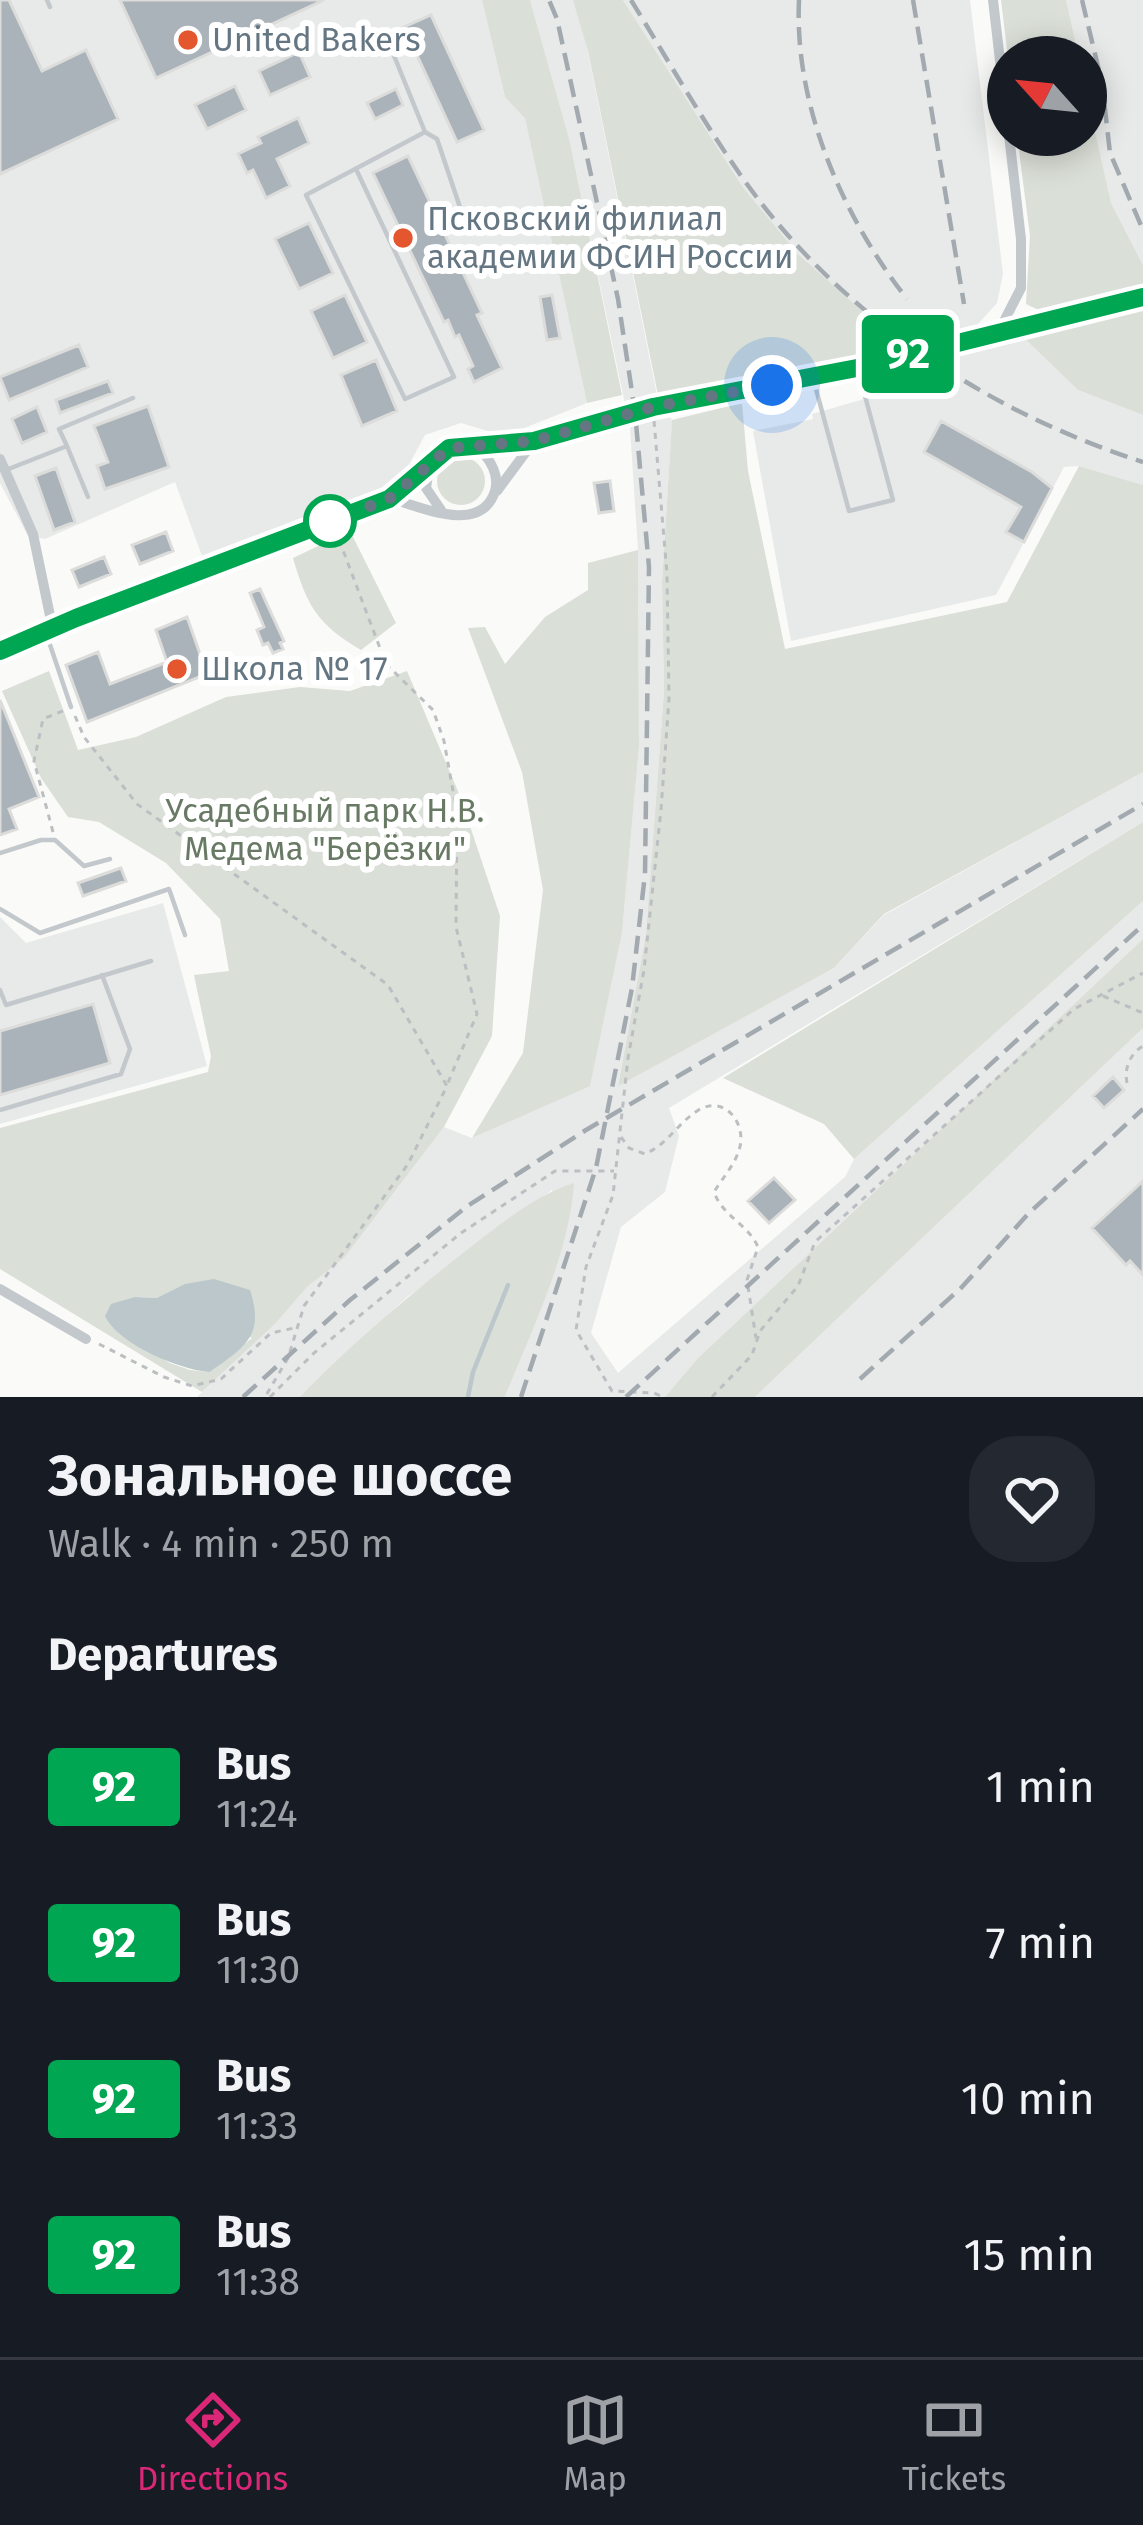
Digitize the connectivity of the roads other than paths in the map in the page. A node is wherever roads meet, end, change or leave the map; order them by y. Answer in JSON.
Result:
{"nodes":[{"id":1,"x":993,"y":0,"type":"edge"},
{"id":2,"x":386,"y":36,"type":"dead end"},
{"id":3,"x":997,"y":36,"type":"edge"},
{"id":4,"x":425,"y":132,"type":"junction"},
{"id":5,"x":1011,"y":156,"type":"edge"},
{"id":6,"x":356,"y":169,"type":"junction"},
{"id":7,"x":506,"y":215,"type":"dead end"},
{"id":8,"x":1143,"y":297,"type":"edge"},
{"id":9,"x":998,"y":333,"type":"junction"},
{"id":10,"x":857,"y":368,"type":"junction"},
{"id":11,"x":812,"y":377,"type":"junction"},
{"id":12,"x":134,"y":398,"type":"dead end"},
{"id":13,"x":534,"y":441,"type":"junction"},
{"id":14,"x":67,"y":446,"type":"junction"},
{"id":15,"x":474,"y":448,"type":"junction"},
{"id":16,"x":3,"y":464,"type":"edge"},
{"id":17,"x":430,"y":464,"type":"junction"},
{"id":18,"x":0,"y":484,"type":"edge"},
{"id":19,"x":14,"y":488,"type":"junction"},
{"id":20,"x":494,"y":494,"type":"junction"},
{"id":21,"x":88,"y":497,"type":"dead end"},
{"id":22,"x":389,"y":499,"type":"junction"},
{"id":23,"x":443,"y":512,"type":"junction"},
{"id":24,"x":50,"y":631,"type":"junction"},
{"id":25,"x":0,"y":651,"type":"edge"},
{"id":26,"x":71,"y":707,"type":"road end"},
{"id":27,"x":0,"y":853,"type":"edge"},
{"id":28,"x":110,"y":859,"type":"dead end"},
{"id":29,"x":0,"y":909,"type":"edge"},
{"id":30,"x":185,"y":934,"type":"dead end"},
{"id":31,"x":151,"y":961,"type":"dead end"},
{"id":32,"x":102,"y":975,"type":"junction"},
{"id":33,"x":0,"y":990,"type":"edge"},
{"id":34,"x":3,"y":1006,"type":"edge"},
{"id":35,"x":0,"y":1110,"type":"edge"},
{"id":36,"x":0,"y":1288,"type":"edge"},
{"id":37,"x":86,"y":1339,"type":"road end"}],
"edges":[{"from":1,"to":3,"type":"street"},
{"from":2,"to":4,"type":"lane"},
{"from":4,"to":6,"type":"lane"},
{"from":4,"to":7,"type":"lane"},
{"from":5,"to":9,"type":"street"},
{"from":6,"to":6,"type":"lane"},
{"from":8,"to":9,"type":"street"},
{"from":9,"to":10,"type":"street"},
{"from":10,"to":11,"type":"street"},
{"from":10,"to":11,"type":"lane"},
{"from":11,"to":13,"type":"street"},
{"from":12,"to":14,"type":"lane"},
{"from":13,"to":15,"type":"street"},
{"from":13,"to":20,"type":"street"},
{"from":14,"to":16,"type":"lane"},
{"from":14,"to":21,"type":"lane"},
{"from":15,"to":17,"type":"street"},
{"from":15,"to":20,"type":"street"},
{"from":16,"to":19,"type":"street"},
{"from":17,"to":22,"type":"street"},
{"from":17,"to":23,"type":"street"},
{"from":18,"to":19,"type":"street"},
{"from":19,"to":24,"type":"street"},
{"from":20,"to":23,"type":"street"},
{"from":22,"to":23,"type":"street"},
{"from":22,"to":24,"type":"street"},
{"from":24,"to":25,"type":"street"},
{"from":24,"to":26,"type":"lane"},
{"from":27,"to":28,"type":"lane"},
{"from":29,"to":30,"type":"lane"},
{"from":31,"to":32,"type":"lane"},
{"from":32,"to":34,"type":"lane"},
{"from":32,"to":35,"type":"lane"},
{"from":33,"to":34,"type":"lane"},
{"from":36,"to":37,"type":"street"}]}
